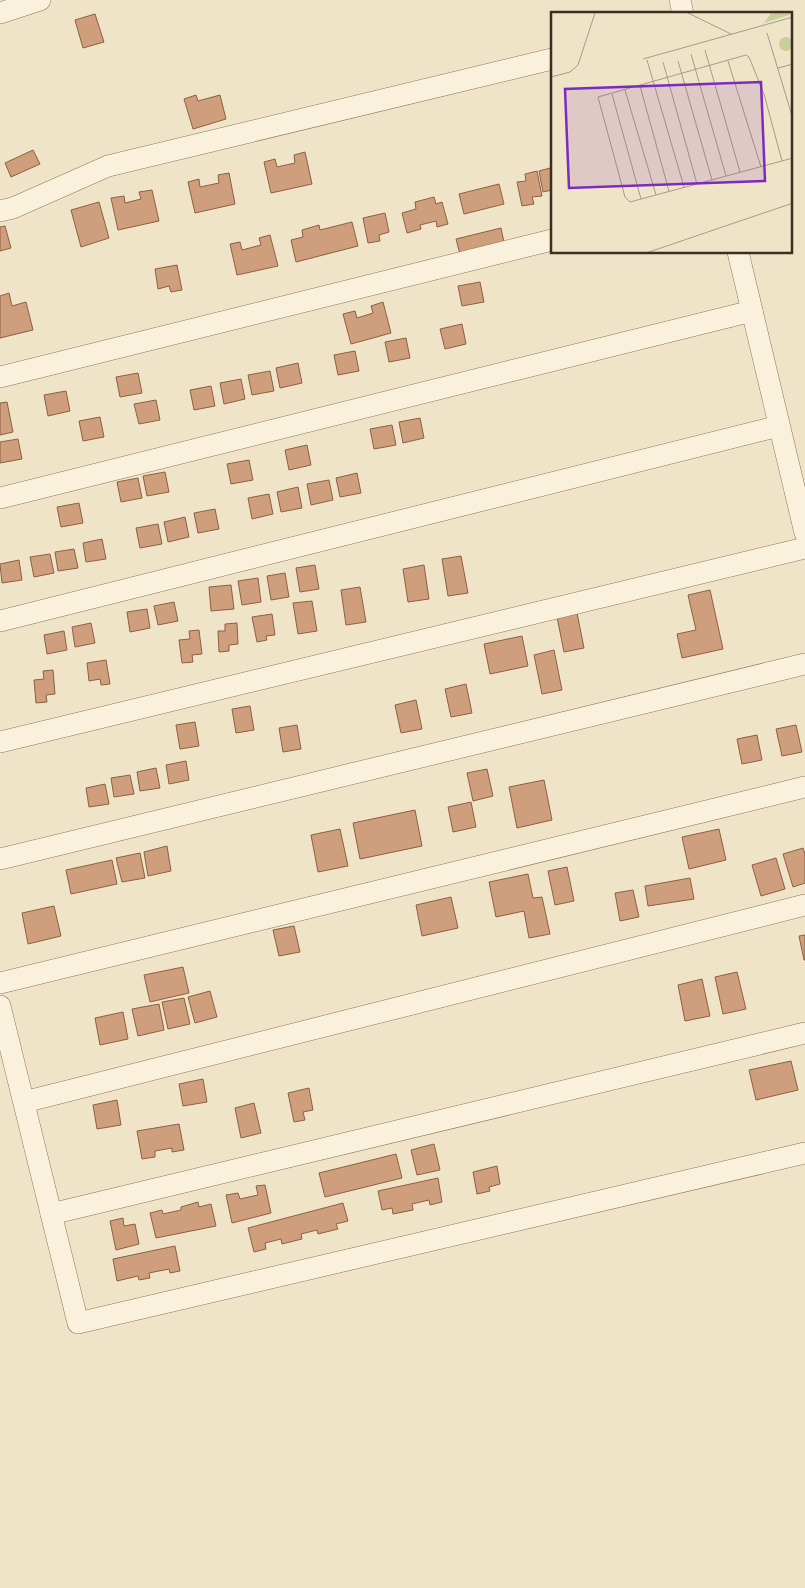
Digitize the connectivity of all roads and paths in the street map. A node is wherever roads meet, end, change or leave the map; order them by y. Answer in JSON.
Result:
{"nodes":[{"id":1,"x":40,"y":0,"type":"edge"},
{"id":2,"x":0,"y":13,"type":"edge"},
{"id":3,"x":551,"y":59,"type":"edge"},
{"id":4,"x":0,"y":211,"type":"edge"},
{"id":5,"x":551,"y":240,"type":"edge"},
{"id":6,"x":738,"y":254,"type":"edge"},
{"id":7,"x":752,"y":310,"type":"junction"},
{"id":8,"x":0,"y":377,"type":"edge"},
{"id":9,"x":779,"y":426,"type":"junction"},
{"id":10,"x":0,"y":498,"type":"edge"},
{"id":11,"x":805,"y":532,"type":"edge"},
{"id":12,"x":805,"y":548,"type":"edge"},
{"id":13,"x":0,"y":621,"type":"edge"},
{"id":14,"x":805,"y":664,"type":"edge"},
{"id":15,"x":0,"y":742,"type":"edge"},
{"id":16,"x":805,"y":787,"type":"edge"},
{"id":17,"x":0,"y":859,"type":"edge"},
{"id":18,"x":805,"y":905,"type":"edge"},
{"id":19,"x":0,"y":983,"type":"edge"},
{"id":20,"x":0,"y":1006,"type":"edge"},
{"id":21,"x":805,"y":1033,"type":"edge"},
{"id":22,"x":24,"y":1102,"type":"junction"},
{"id":23,"x":805,"y":1153,"type":"edge"},
{"id":24,"x":51,"y":1214,"type":"junction"}],
"edges":[{"from":1,"to":2,"type":"street"},
{"from":3,"to":4,"type":"street"},
{"from":5,"to":8,"type":"street"},
{"from":6,"to":7,"type":"street"},
{"from":7,"to":9,"type":"street"},
{"from":7,"to":10,"type":"street"},
{"from":9,"to":11,"type":"street"},
{"from":9,"to":13,"type":"street"},
{"from":12,"to":15,"type":"street"},
{"from":14,"to":17,"type":"street"},
{"from":16,"to":19,"type":"street"},
{"from":18,"to":22,"type":"street"},
{"from":20,"to":22,"type":"street"},
{"from":21,"to":24,"type":"street"},
{"from":22,"to":24,"type":"street"},
{"from":23,"to":24,"type":"street"}]}
